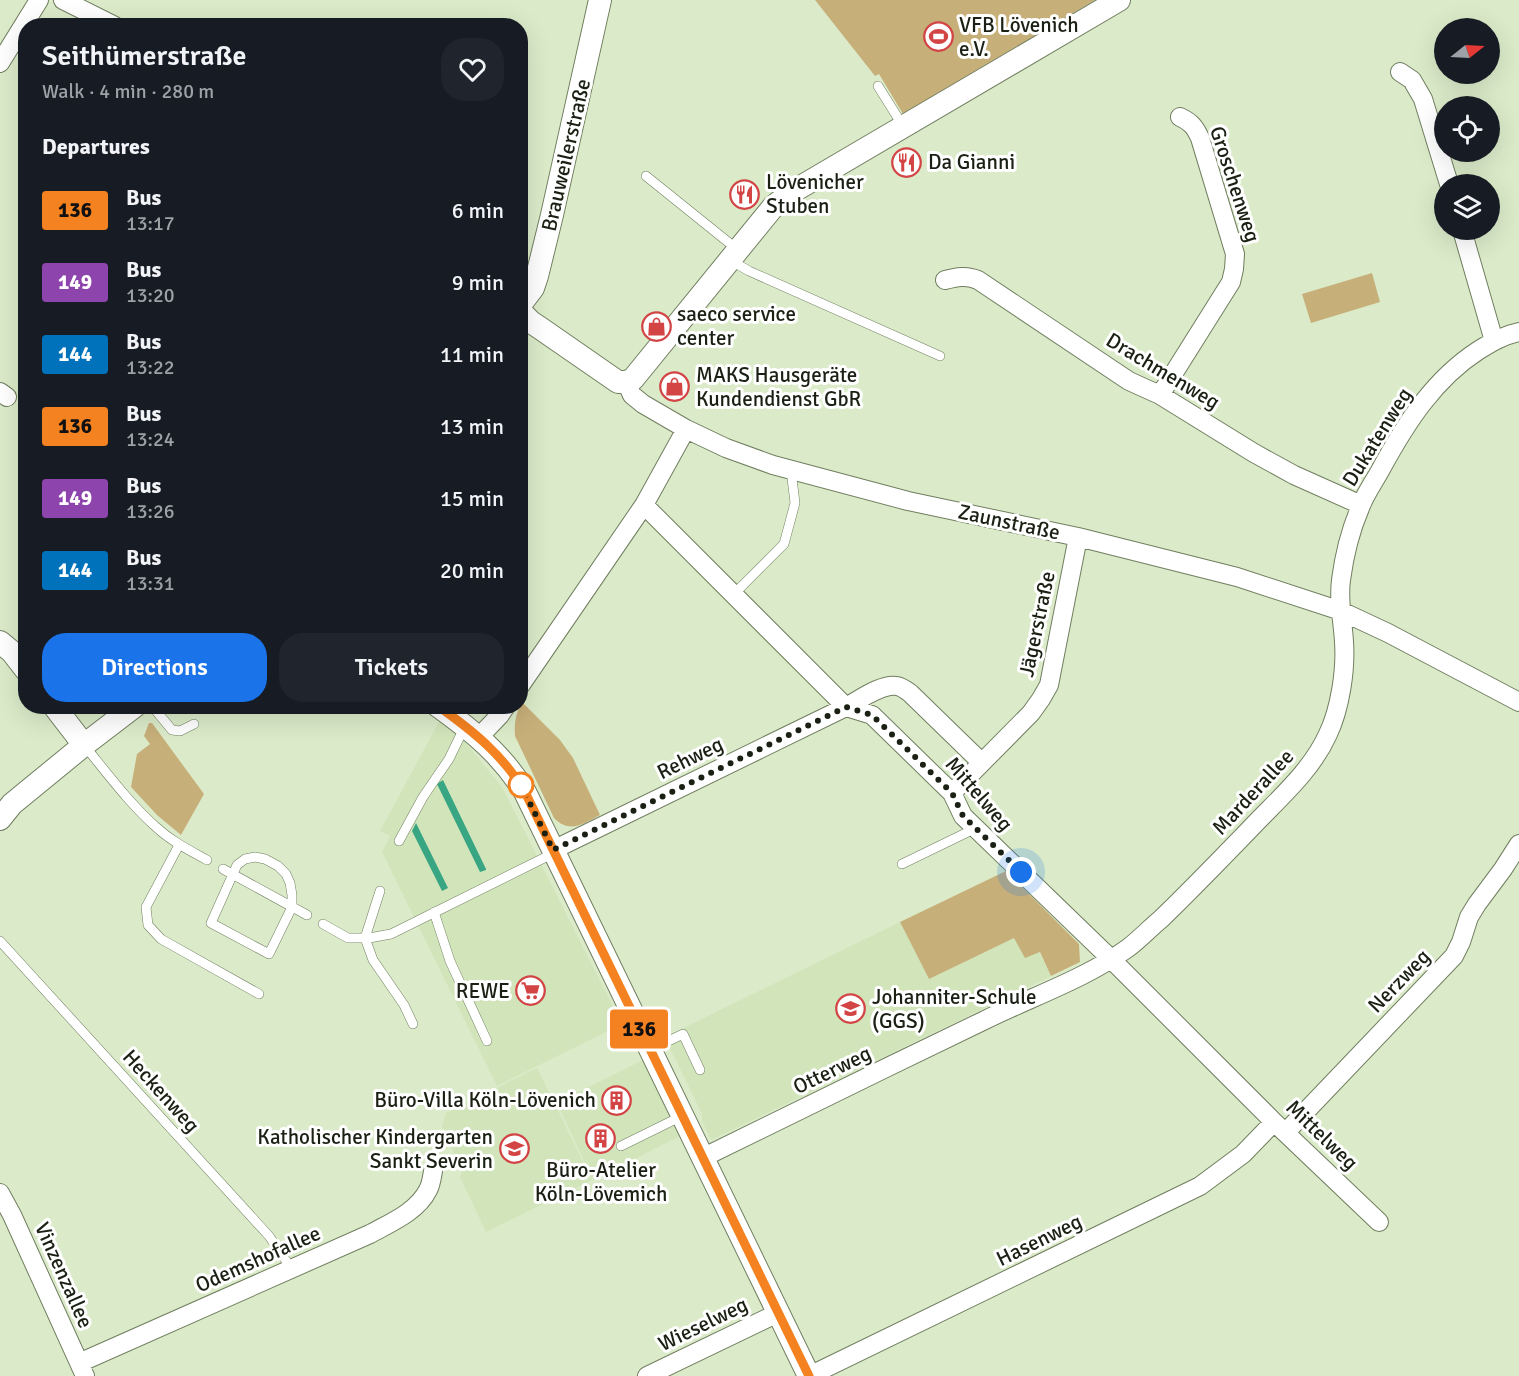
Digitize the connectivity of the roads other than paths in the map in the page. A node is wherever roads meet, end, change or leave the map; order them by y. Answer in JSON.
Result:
{"nodes":[{"id":1,"x":39,"y":0,"type":"edge"},
{"id":2,"x":63,"y":0,"type":"edge"},
{"id":3,"x":600,"y":0,"type":"edge"},
{"id":4,"x":1119,"y":0,"type":"edge"},
{"id":5,"x":28,"y":18,"type":"edge"},
{"id":6,"x":99,"y":18,"type":"edge"},
{"id":7,"x":18,"y":34,"type":"edge"},
{"id":8,"x":0,"y":63,"type":"edge"},
{"id":9,"x":1400,"y":72,"type":"dead end"},
{"id":10,"x":878,"y":86,"type":"dead end"},
{"id":11,"x":1180,"y":117,"type":"dead end"},
{"id":12,"x":903,"y":126,"type":"junction"},
{"id":13,"x":1446,"y":174,"type":"edge"},
{"id":14,"x":646,"y":176,"type":"dead end"},
{"id":15,"x":1465,"y":240,"type":"edge"},
{"id":16,"x":734,"y":255,"type":"junction"},
{"id":17,"x":945,"y":280,"type":"dead end"},
{"id":18,"x":528,"y":295,"type":"edge"},
{"id":19,"x":528,"y":319,"type":"edge"},
{"id":20,"x":1519,"y":332,"type":"edge"},
{"id":21,"x":1494,"y":341,"type":"junction"},
{"id":22,"x":940,"y":356,"type":"dead end"},
{"id":23,"x":626,"y":382,"type":"junction"},
{"id":24,"x":1160,"y":395,"type":"junction"},
{"id":25,"x":686,"y":429,"type":"junction"},
{"id":26,"x":791,"y":470,"type":"junction"},
{"id":27,"x":1361,"y":505,"type":"junction"},
{"id":28,"x":644,"y":506,"type":"junction"},
{"id":29,"x":1078,"y":537,"type":"junction"},
{"id":30,"x":733,"y":595,"type":"junction"},
{"id":31,"x":1341,"y":611,"type":"junction"},
{"id":32,"x":0,"y":642,"type":"edge"},
{"id":33,"x":18,"y":660,"type":"edge"},
{"id":34,"x":528,"y":674,"type":"edge"},
{"id":35,"x":1519,"y":702,"type":"edge"},
{"id":36,"x":846,"y":707,"type":"junction"},
{"id":37,"x":60,"y":714,"type":"edge"},
{"id":38,"x":125,"y":714,"type":"edge"},
{"id":39,"x":159,"y":714,"type":"edge"},
{"id":40,"x":448,"y":714,"type":"edge"},
{"id":41,"x":501,"y":714,"type":"edge"},
{"id":42,"x":194,"y":724,"type":"dead end"},
{"id":43,"x":472,"y":732,"type":"junction"},
{"id":44,"x":84,"y":745,"type":"junction"},
{"id":45,"x":981,"y":762,"type":"junction"},
{"id":46,"x":952,"y":793,"type":"junction"},
{"id":47,"x":0,"y":819,"type":"edge"},
{"id":48,"x":974,"y":827,"type":"junction"},
{"id":49,"x":399,"y":841,"type":"dead end"},
{"id":50,"x":1519,"y":843,"type":"edge"},
{"id":51,"x":179,"y":845,"type":"junction"},
{"id":52,"x":554,"y":851,"type":"junction"},
{"id":53,"x":207,"y":860,"type":"dead end"},
{"id":54,"x":902,"y":864,"type":"dead end"},
{"id":55,"x":223,"y":869,"type":"dead end"},
{"id":56,"x":232,"y":874,"type":"junction"},
{"id":57,"x":380,"y":891,"type":"dead end"},
{"id":58,"x":292,"y":907,"type":"junction"},
{"id":59,"x":434,"y":912,"type":"junction"},
{"id":60,"x":307,"y":915,"type":"dead end"},
{"id":61,"x":323,"y":924,"type":"dead end"},
{"id":62,"x":365,"y":938,"type":"junction"},
{"id":63,"x":0,"y":941,"type":"edge"},
{"id":64,"x":1111,"y":959,"type":"junction"},
{"id":65,"x":259,"y":994,"type":"dead end"},
{"id":66,"x":413,"y":1024,"type":"dead end"},
{"id":67,"x":487,"y":1041,"type":"dead end"},
{"id":68,"x":649,"y":1050,"type":"junction"},
{"id":69,"x":700,"y":1070,"type":"dead end"},
{"id":70,"x":682,"y":1116,"type":"junction"},
{"id":71,"x":1280,"y":1126,"type":"junction"},
{"id":72,"x":621,"y":1146,"type":"dead end"},
{"id":73,"x":702,"y":1158,"type":"junction"},
{"id":74,"x":433,"y":1171,"type":"dead end"},
{"id":75,"x":0,"y":1193,"type":"edge"},
{"id":76,"x":1379,"y":1222,"type":"dead end"},
{"id":77,"x":291,"y":1268,"type":"junction"},
{"id":78,"x":778,"y":1313,"type":"junction"},
{"id":79,"x":82,"y":1372,"type":"edge"},
{"id":80,"x":647,"y":1376,"type":"edge"},
{"id":81,"x":809,"y":1376,"type":"edge"}],
"edges":[{"from":1,"to":5,"type":"street"},
{"from":2,"to":6,"type":"street"},
{"from":3,"to":18,"type":"street","name":"Brauweilerstraße"},
{"from":4,"to":12,"type":"street"},
{"from":7,"to":8,"type":"street"},
{"from":9,"to":13,"type":"street"},
{"from":10,"to":12,"type":"lane"},
{"from":11,"to":24,"type":"street","name":"Groschenweg"},
{"from":12,"to":16,"type":"street"},
{"from":14,"to":16,"type":"lane"},
{"from":15,"to":21,"type":"street"},
{"from":16,"to":22,"type":"lane"},
{"from":16,"to":23,"type":"street"},
{"from":17,"to":24,"type":"street","name":"Drachmenweg"},
{"from":19,"to":23,"type":"street","name":"Zaunstraße"},
{"from":20,"to":21,"type":"street","name":"Dukatenweg"},
{"from":21,"to":27,"type":"street","name":"Dukatenweg"},
{"from":23,"to":25,"type":"street","name":"Zaunstraße"},
{"from":24,"to":27,"type":"street","name":"Drachmenweg"},
{"from":25,"to":26,"type":"street","name":"Zaunstraße"},
{"from":25,"to":28,"type":"street"},
{"from":26,"to":29,"type":"street","name":"Zaunstraße"},
{"from":26,"to":30,"type":"lane"},
{"from":27,"to":31,"type":"street","name":"Dukatenweg"},
{"from":28,"to":30,"type":"street","name":"Mittelweg"},
{"from":28,"to":34,"type":"street"},
{"from":29,"to":31,"type":"street","name":"Zaunstraße"},
{"from":29,"to":45,"type":"street","name":"Jägerstraße"},
{"from":30,"to":36,"type":"street","name":"Mittelweg"},
{"from":31,"to":35,"type":"street","name":"Zaunstraße"},
{"from":31,"to":64,"type":"street","name":"Marderallee"},
{"from":32,"to":33,"type":"street"},
{"from":36,"to":45,"type":"street","name":"Rehweg"},
{"from":36,"to":46,"type":"street","name":"Mittelweg"},
{"from":36,"to":52,"type":"street","name":"Rehweg"},
{"from":37,"to":44,"type":"street"},
{"from":38,"to":44,"type":"street"},
{"from":39,"to":42,"type":"lane"},
{"from":40,"to":43,"type":"street"},
{"from":41,"to":43,"type":"street"},
{"from":43,"to":49,"type":"lane"},
{"from":43,"to":52,"type":"street"},
{"from":44,"to":47,"type":"street"},
{"from":44,"to":51,"type":"lane"},
{"from":45,"to":46,"type":"street","name":"Jägerstraße"},
{"from":46,"to":48,"type":"street","name":"Mittelweg"},
{"from":48,"to":54,"type":"lane"},
{"from":48,"to":64,"type":"street","name":"Mittelweg"},
{"from":50,"to":71,"type":"street","name":"Nerzweg"},
{"from":51,"to":53,"type":"lane"},
{"from":51,"to":65,"type":"lane"},
{"from":52,"to":59,"type":"lane"},
{"from":52,"to":68,"type":"street"},
{"from":55,"to":56,"type":"lane"},
{"from":56,"to":58,"type":"lane"},
{"from":56,"to":58,"type":"lane"},
{"from":56,"to":58,"type":"lane"},
{"from":57,"to":62,"type":"lane"},
{"from":58,"to":60,"type":"lane"},
{"from":59,"to":62,"type":"lane"},
{"from":59,"to":67,"type":"lane"},
{"from":61,"to":62,"type":"lane"},
{"from":62,"to":66,"type":"lane"},
{"from":63,"to":77,"type":"lane","name":"Heckenweg"},
{"from":64,"to":71,"type":"street","name":"Mittelweg"},
{"from":64,"to":73,"type":"street","name":"Otterweg"},
{"from":68,"to":69,"type":"lane"},
{"from":68,"to":70,"type":"street"},
{"from":70,"to":72,"type":"lane"},
{"from":70,"to":73,"type":"street"},
{"from":71,"to":76,"type":"street","name":"Mittelweg"},
{"from":71,"to":81,"type":"street","name":"Hasenweg"},
{"from":73,"to":78,"type":"street"},
{"from":74,"to":77,"type":"street","name":"Odemshofallee"},
{"from":75,"to":79,"type":"street","name":"Vinzenzallee"},
{"from":77,"to":79,"type":"street","name":"Odemshofallee"},
{"from":78,"to":80,"type":"street","name":"Wieselweg"},
{"from":78,"to":81,"type":"street"}]}
